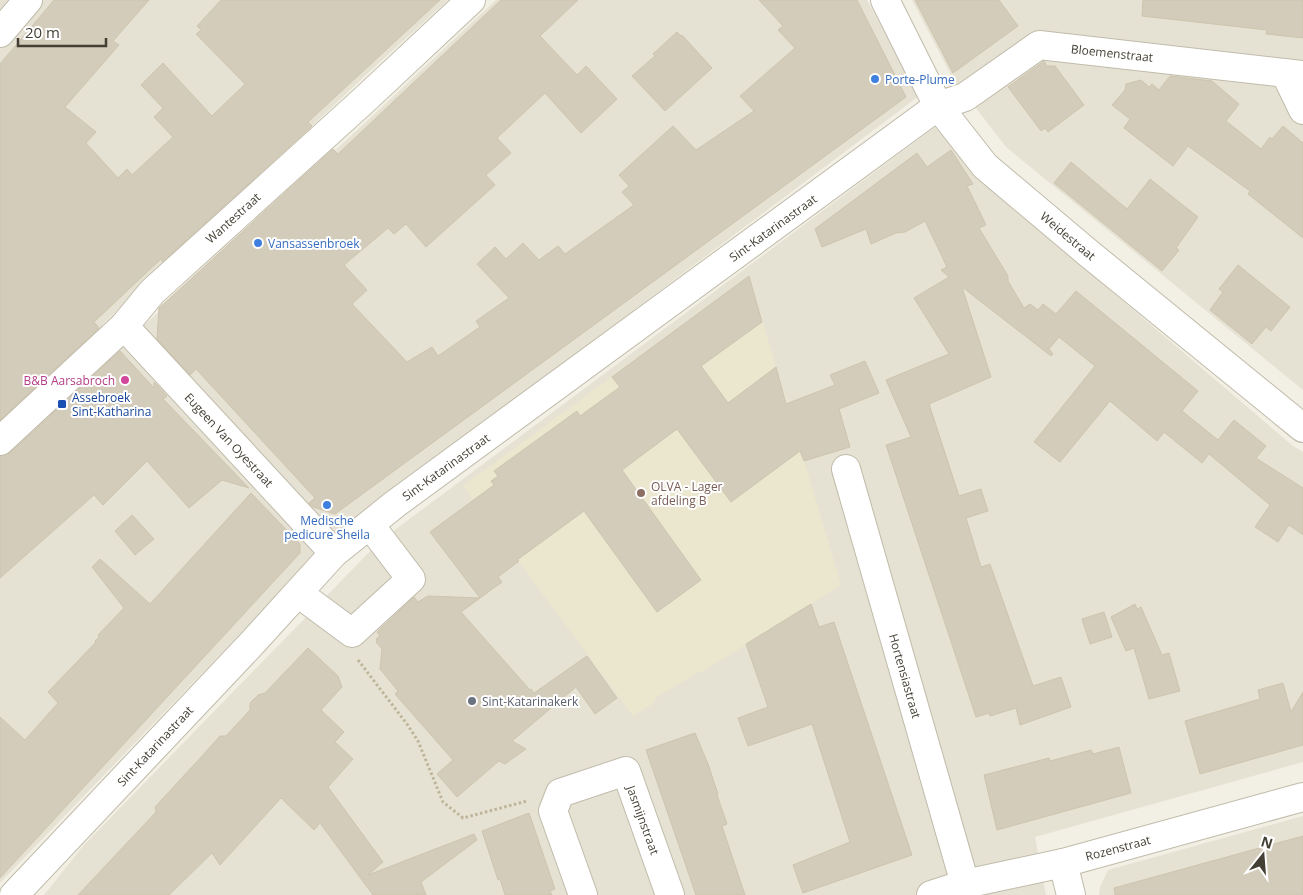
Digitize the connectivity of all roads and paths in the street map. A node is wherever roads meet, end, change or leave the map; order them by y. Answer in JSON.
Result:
{"nodes":[{"id":1,"x":28,"y":0,"type":"edge"},
{"id":2,"x":471,"y":0,"type":"edge"},
{"id":3,"x":884,"y":0,"type":"edge"},
{"id":4,"x":0,"y":33,"type":"edge"},
{"id":5,"x":1294,"y":74,"type":"edge"},
{"id":6,"x":938,"y":106,"type":"junction"},
{"id":7,"x":1303,"y":110,"type":"edge"},
{"id":8,"x":124,"y":326,"type":"junction"},
{"id":9,"x":1303,"y":428,"type":"edge"},
{"id":10,"x":0,"y":441,"type":"edge"},
{"id":11,"x":846,"y":469,"type":"dead end"},
{"id":12,"x":370,"y":525,"type":"junction"},
{"id":13,"x":334,"y":554,"type":"junction"},
{"id":14,"x":298,"y":593,"type":"junction"},
{"id":15,"x":352,"y":633,"type":"junction"},
{"id":16,"x":560,"y":793,"type":"junction"},
{"id":17,"x":1303,"y":797,"type":"edge"},
{"id":18,"x":1064,"y":863,"type":"junction"},
{"id":19,"x":965,"y":884,"type":"junction"},
{"id":20,"x":14,"y":895,"type":"edge"},
{"id":21,"x":583,"y":895,"type":"edge"},
{"id":22,"x":670,"y":895,"type":"edge"},
{"id":23,"x":931,"y":895,"type":"edge"},
{"id":24,"x":1071,"y":895,"type":"edge"}],
"edges":[{"from":1,"to":4,"type":"street"},
{"from":2,"to":8,"type":"street","name":"Wantestraat"},
{"from":3,"to":6,"type":"street","name":"Weidestraat"},
{"from":5,"to":6,"type":"street","name":"Bloemenstraat"},
{"from":5,"to":7,"type":"street"},
{"from":6,"to":9,"type":"street","name":"Weidestraat"},
{"from":6,"to":12,"type":"street","name":"Sint-Katarinastraat"},
{"from":8,"to":10,"type":"street","name":"Wantestraat"},
{"from":8,"to":13,"type":"street","name":"Eugeen Van Oyestraat"},
{"from":11,"to":19,"type":"street","name":"Hortensiastraat"},
{"from":12,"to":13,"type":"street","name":"Sint-Katarinastraat"},
{"from":12,"to":15,"type":"street"},
{"from":13,"to":14,"type":"street","name":"Sint-Katarinastraat"},
{"from":14,"to":15,"type":"street"},
{"from":14,"to":20,"type":"street","name":"Sint-Katarinastraat"},
{"from":15,"to":16,"type":"path"},
{"from":16,"to":21,"type":"street"},
{"from":16,"to":22,"type":"street","name":"Jasmijnstraat"},
{"from":17,"to":18,"type":"street","name":"Rozenstraat"},
{"from":18,"to":19,"type":"street","name":"Rozenstraat"},
{"from":18,"to":24,"type":"street"},
{"from":19,"to":23,"type":"street","name":"Rozenstraat"}]}
